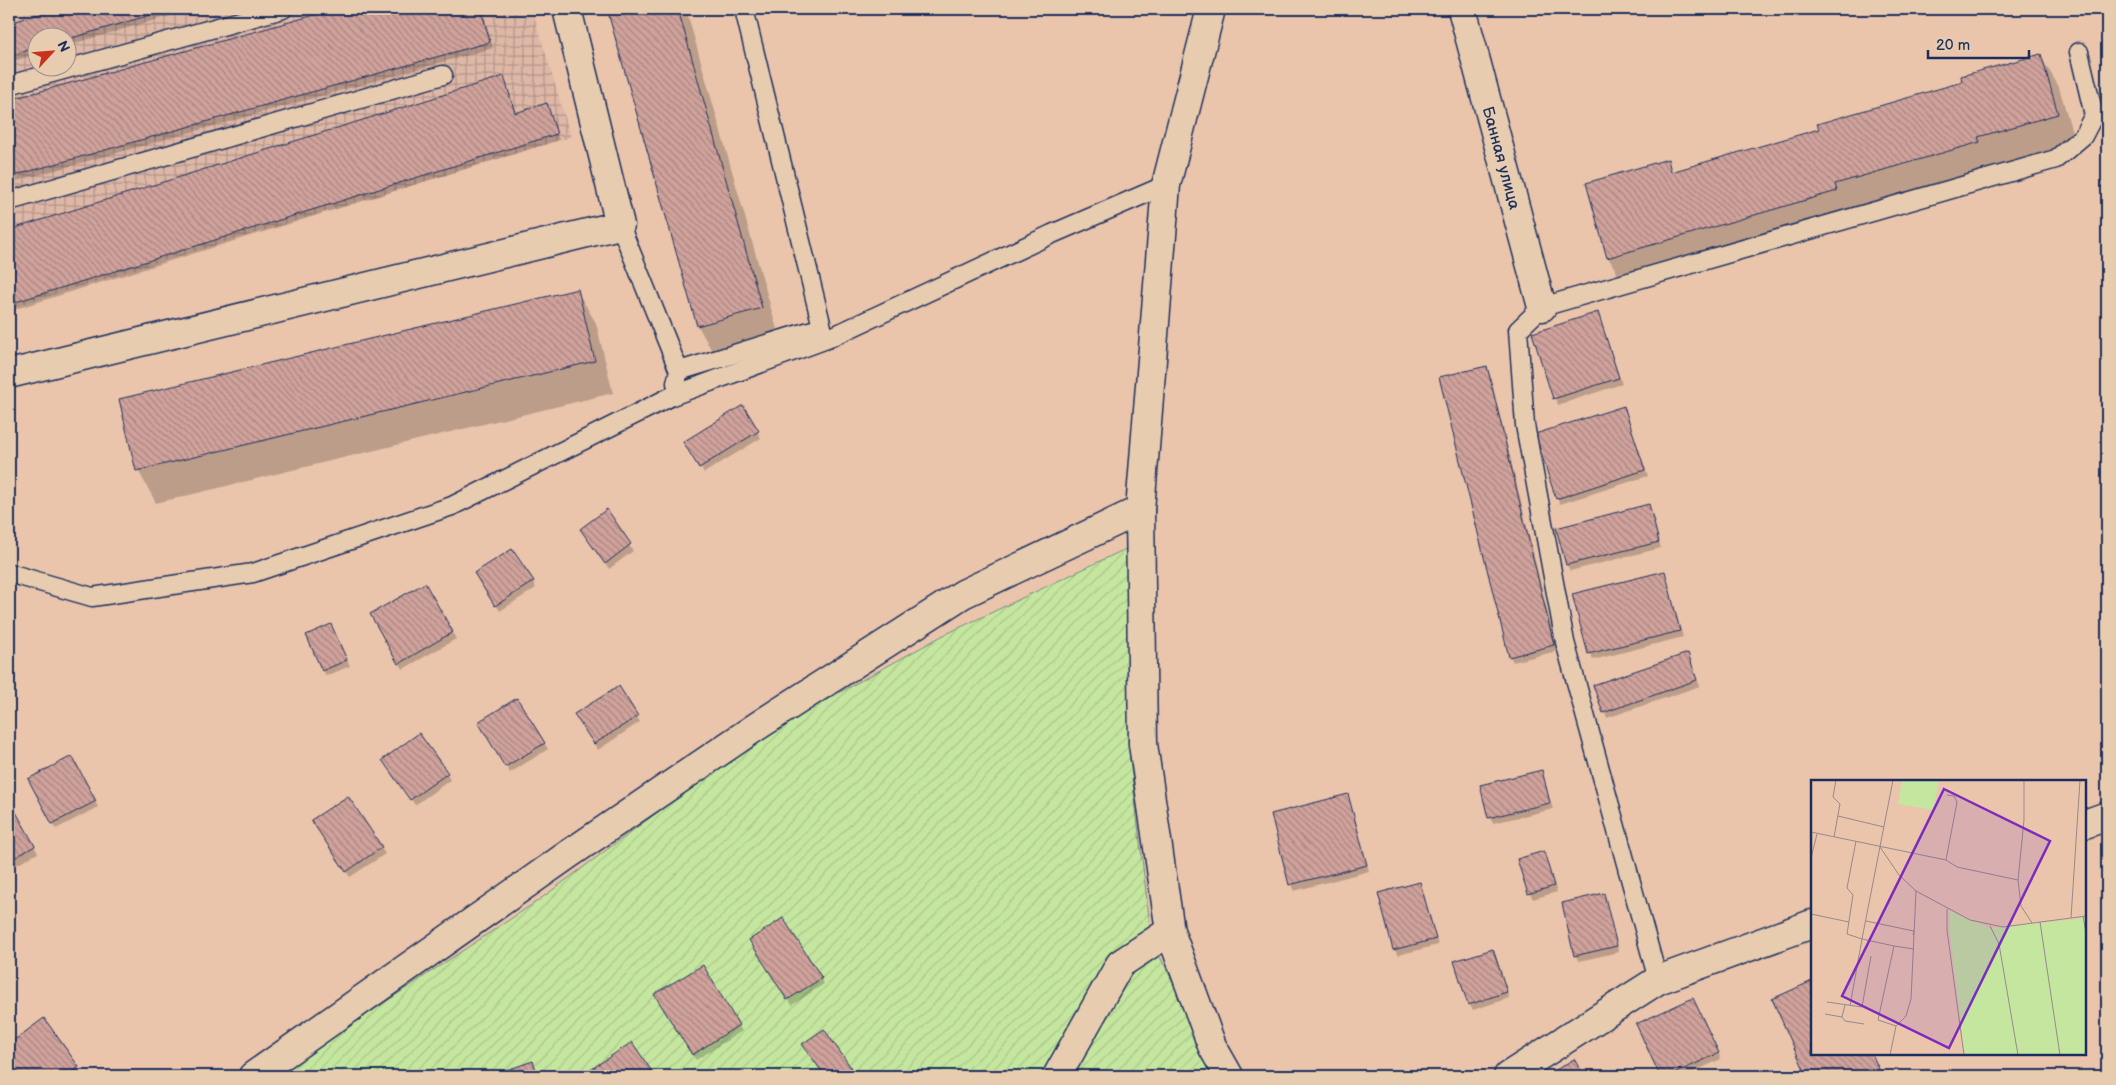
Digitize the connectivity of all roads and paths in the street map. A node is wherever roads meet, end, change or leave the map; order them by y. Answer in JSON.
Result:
{"nodes":[{"id":1,"x":283,"y":9,"type":"edge"},
{"id":2,"x":567,"y":9,"type":"edge"},
{"id":3,"x":744,"y":9,"type":"edge"},
{"id":4,"x":1211,"y":9,"type":"edge"},
{"id":5,"x":1462,"y":9,"type":"edge"},
{"id":6,"x":2078,"y":52,"type":"dead end"},
{"id":7,"x":442,"y":75,"type":"dead end"},
{"id":8,"x":9,"y":85,"type":"edge"},
{"id":9,"x":1166,"y":185,"type":"junction"},
{"id":10,"x":9,"y":201,"type":"edge"},
{"id":11,"x":620,"y":225,"type":"junction"},
{"id":12,"x":1542,"y":306,"type":"junction"},
{"id":13,"x":825,"y":333,"type":"junction"},
{"id":14,"x":679,"y":371,"type":"junction"},
{"id":15,"x":9,"y":374,"type":"edge"},
{"id":16,"x":672,"y":396,"type":"junction"},
{"id":17,"x":1140,"y":510,"type":"junction"},
{"id":18,"x":9,"y":573,"type":"edge"},
{"id":19,"x":2107,"y":816,"type":"edge"},
{"id":20,"x":2086,"y":824,"type":"edge"},
{"id":21,"x":1811,"y":924,"type":"edge"},
{"id":22,"x":1170,"y":931,"type":"junction"},
{"id":23,"x":1658,"y":980,"type":"junction"},
{"id":24,"x":253,"y":1076,"type":"edge"},
{"id":25,"x":1057,"y":1076,"type":"edge"},
{"id":26,"x":1228,"y":1076,"type":"edge"},
{"id":27,"x":1508,"y":1076,"type":"edge"}],
"edges":[{"from":1,"to":8,"type":"lane"},
{"from":2,"to":11,"type":"street"},
{"from":3,"to":13,"type":"lane"},
{"from":4,"to":9,"type":"street"},
{"from":5,"to":12,"type":"street","name":"Банная улица"},
{"from":6,"to":12,"type":"lane"},
{"from":7,"to":10,"type":"lane"},
{"from":9,"to":13,"type":"lane"},
{"from":9,"to":17,"type":"street"},
{"from":11,"to":14,"type":"lane"},
{"from":11,"to":15,"type":"street"},
{"from":12,"to":23,"type":"lane"},
{"from":13,"to":14,"type":"lane"},
{"from":13,"to":16,"type":"lane"},
{"from":14,"to":16,"type":"lane"},
{"from":16,"to":18,"type":"lane"},
{"from":17,"to":22,"type":"street"},
{"from":17,"to":24,"type":"street"},
{"from":19,"to":20,"type":"street"},
{"from":21,"to":23,"type":"street"},
{"from":22,"to":25,"type":"street"},
{"from":22,"to":26,"type":"street"},
{"from":23,"to":27,"type":"street"}]}
